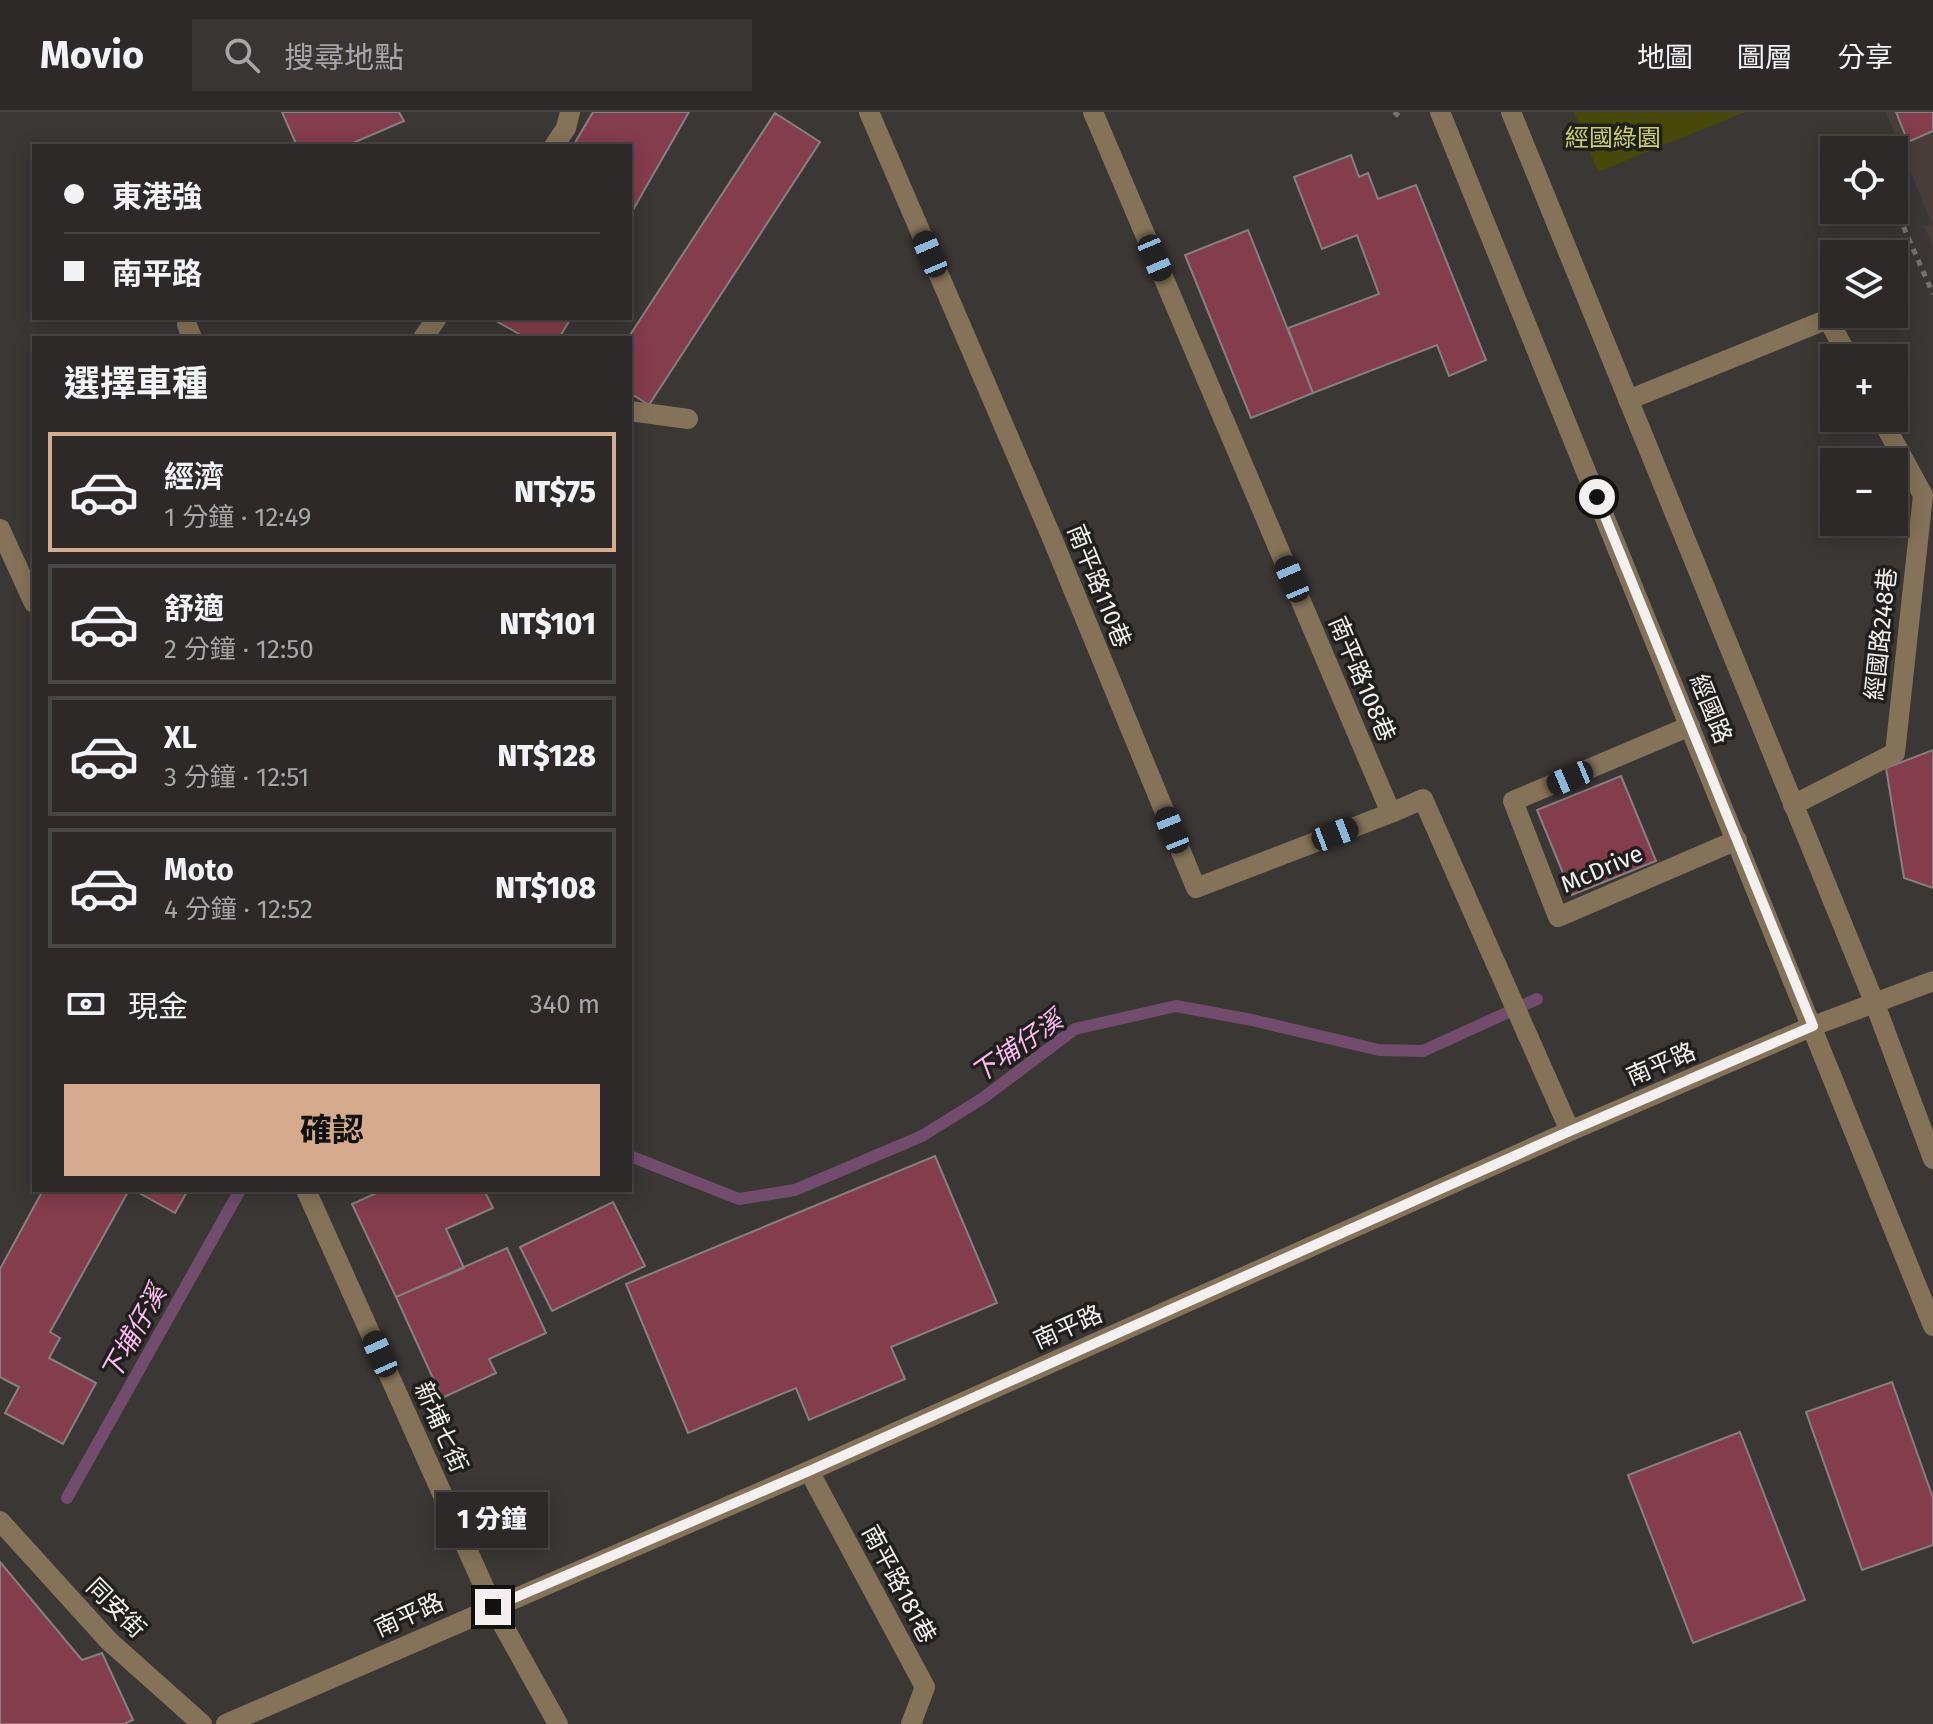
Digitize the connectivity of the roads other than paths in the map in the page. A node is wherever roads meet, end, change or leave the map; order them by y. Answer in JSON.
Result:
{"nodes":[{"id":1,"x":570,"y":112,"type":"edge"},
{"id":2,"x":869,"y":112,"type":"edge"},
{"id":3,"x":1093,"y":112,"type":"edge"},
{"id":4,"x":1440,"y":112,"type":"edge"},
{"id":5,"x":1511,"y":112,"type":"edge"},
{"id":6,"x":555,"y":144,"type":"edge"},
{"id":7,"x":1841,"y":344,"type":"edge"},
{"id":8,"x":1628,"y":400,"type":"junction"},
{"id":9,"x":632,"y":411,"type":"edge"},
{"id":10,"x":688,"y":419,"type":"dead end"},
{"id":11,"x":1889,"y":432,"type":"edge"},
{"id":12,"x":0,"y":529,"type":"edge"},
{"id":13,"x":32,"y":599,"type":"edge"},
{"id":14,"x":1690,"y":726,"type":"junction"},
{"id":15,"x":1793,"y":805,"type":"junction"},
{"id":16,"x":1391,"y":813,"type":"junction"},
{"id":17,"x":1737,"y":840,"type":"junction"},
{"id":18,"x":1933,"y":981,"type":"edge"},
{"id":19,"x":1875,"y":1004,"type":"junction"},
{"id":20,"x":1813,"y":1026,"type":"junction"},
{"id":21,"x":1570,"y":1131,"type":"junction"},
{"id":22,"x":1933,"y":1159,"type":"edge"},
{"id":23,"x":307,"y":1192,"type":"edge"},
{"id":24,"x":1933,"y":1326,"type":"edge"},
{"id":25,"x":809,"y":1471,"type":"junction"},
{"id":26,"x":0,"y":1521,"type":"edge"},
{"id":27,"x":493,"y":1607,"type":"junction"},
{"id":28,"x":202,"y":1724,"type":"edge"},
{"id":29,"x":226,"y":1724,"type":"edge"},
{"id":30,"x":558,"y":1724,"type":"edge"},
{"id":31,"x":911,"y":1724,"type":"edge"}],
"edges":[{"from":1,"to":6,"type":"street"},
{"from":2,"to":16,"type":"street","name":"南平路110巷"},
{"from":3,"to":16,"type":"street","name":"南平路108巷"},
{"from":4,"to":14,"type":"street","name":"經國路"},
{"from":5,"to":8,"type":"street","name":"經國路"},
{"from":7,"to":8,"type":"street"},
{"from":8,"to":15,"type":"street","name":"經國路"},
{"from":9,"to":10,"type":"street"},
{"from":11,"to":15,"type":"street","name":"經國路248巷"},
{"from":12,"to":13,"type":"street"},
{"from":14,"to":17,"type":"street","name":"經國路"},
{"from":14,"to":17,"type":"street","name":"McDrive"},
{"from":15,"to":19,"type":"street","name":"經國路"},
{"from":16,"to":21,"type":"street"},
{"from":17,"to":20,"type":"street","name":"經國路"},
{"from":18,"to":19,"type":"street","name":"南平路"},
{"from":19,"to":20,"type":"street","name":"南平路"},
{"from":19,"to":22,"type":"street","name":"經國路"},
{"from":20,"to":21,"type":"street","name":"南平路"},
{"from":20,"to":24,"type":"street","name":"經國路"},
{"from":21,"to":25,"type":"street","name":"南平路"},
{"from":23,"to":27,"type":"street","name":"新埔七街"},
{"from":25,"to":27,"type":"street","name":"南平路"},
{"from":25,"to":31,"type":"street","name":"南平路181巷"},
{"from":26,"to":28,"type":"street","name":"同安街"},
{"from":27,"to":29,"type":"street","name":"南平路"},
{"from":27,"to":30,"type":"street","name":"新埔七街"}]}
